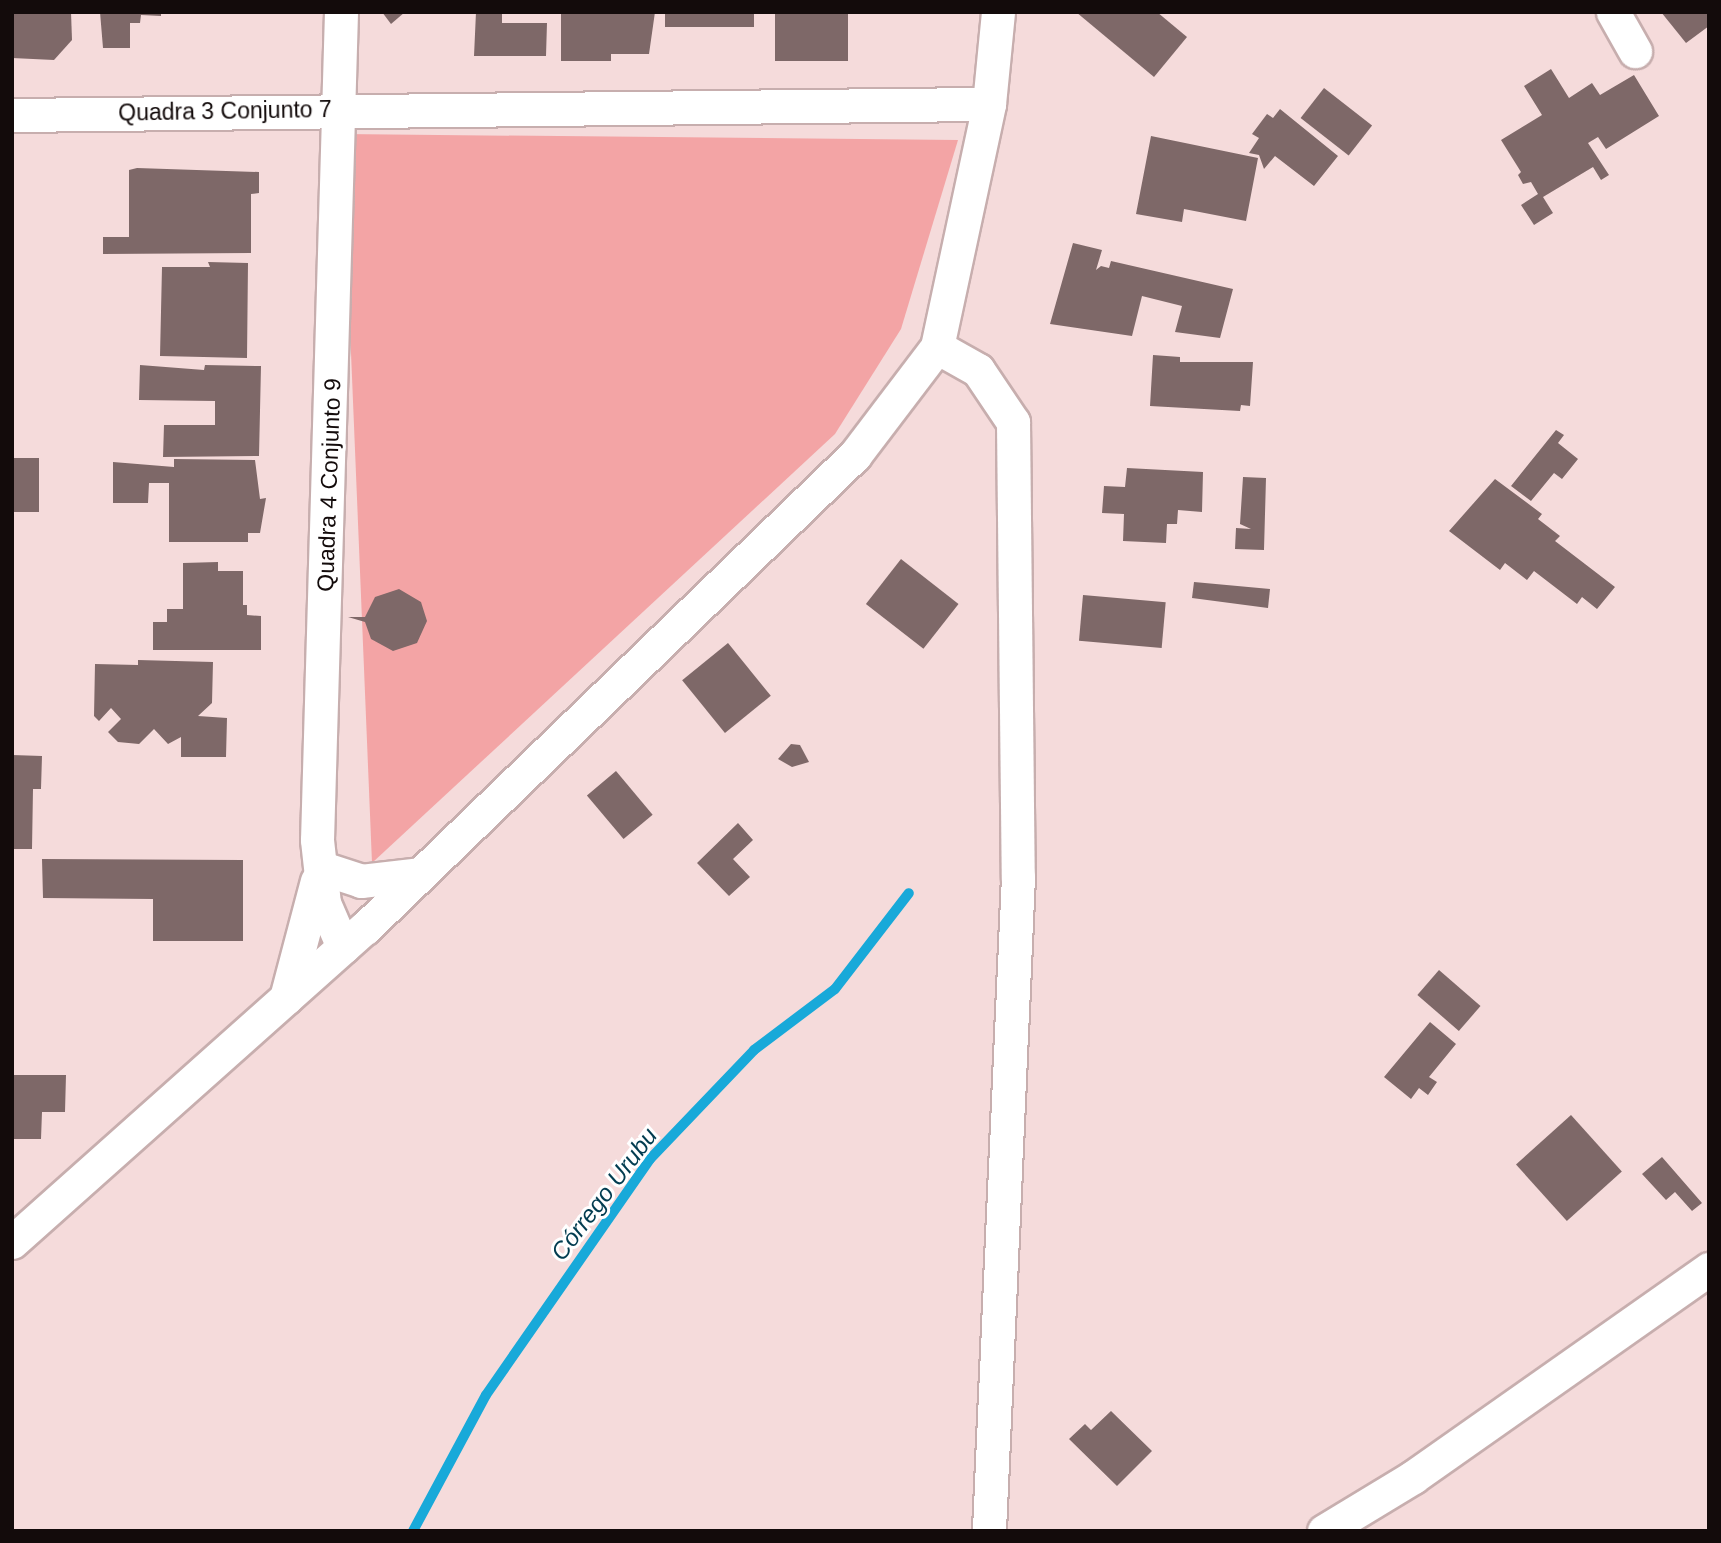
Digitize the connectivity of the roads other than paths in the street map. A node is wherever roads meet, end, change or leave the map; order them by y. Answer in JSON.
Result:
{"nodes":[{"id":1,"x":341,"y":12,"type":"edge"},
{"id":2,"x":998,"y":12,"type":"edge"},
{"id":3,"x":1613,"y":12,"type":"edge"},
{"id":4,"x":1635,"y":51,"type":"dead end"},
{"id":5,"x":989,"y":104,"type":"junction"},
{"id":6,"x":341,"y":111,"type":"junction"},
{"id":7,"x":12,"y":115,"type":"edge"},
{"id":8,"x":937,"y":347,"type":"junction"},
{"id":9,"x":321,"y":866,"type":"junction"},
{"id":10,"x":420,"y":874,"type":"junction"},
{"id":11,"x":354,"y":938,"type":"junction"},
{"id":12,"x":286,"y":999,"type":"junction"},
{"id":13,"x":26,"y":1215,"type":"edge"},
{"id":14,"x":12,"y":1242,"type":"edge"},
{"id":15,"x":1709,"y":1269,"type":"edge"},
{"id":16,"x":989,"y":1531,"type":"edge"},
{"id":17,"x":1324,"y":1531,"type":"edge"}],
"edges":[{"from":1,"to":6,"type":"street","name":"Quadra 3 Conjunto 7"},
{"from":2,"to":5,"type":"street"},
{"from":3,"to":4,"type":"street"},
{"from":5,"to":6,"type":"street"},
{"from":5,"to":8,"type":"street"},
{"from":6,"to":7,"type":"street","name":"Quadra 3 Conjunto 7"},
{"from":6,"to":9,"type":"street","name":"Quadra 4 Conjunto 9"},
{"from":8,"to":10,"type":"street"},
{"from":8,"to":16,"type":"street"},
{"from":9,"to":10,"type":"street"},
{"from":9,"to":11,"type":"street"},
{"from":9,"to":12,"type":"street"},
{"from":10,"to":11,"type":"street"},
{"from":11,"to":12,"type":"street"},
{"from":12,"to":13,"type":"street"},
{"from":13,"to":14,"type":"street"},
{"from":15,"to":17,"type":"street"}]}
